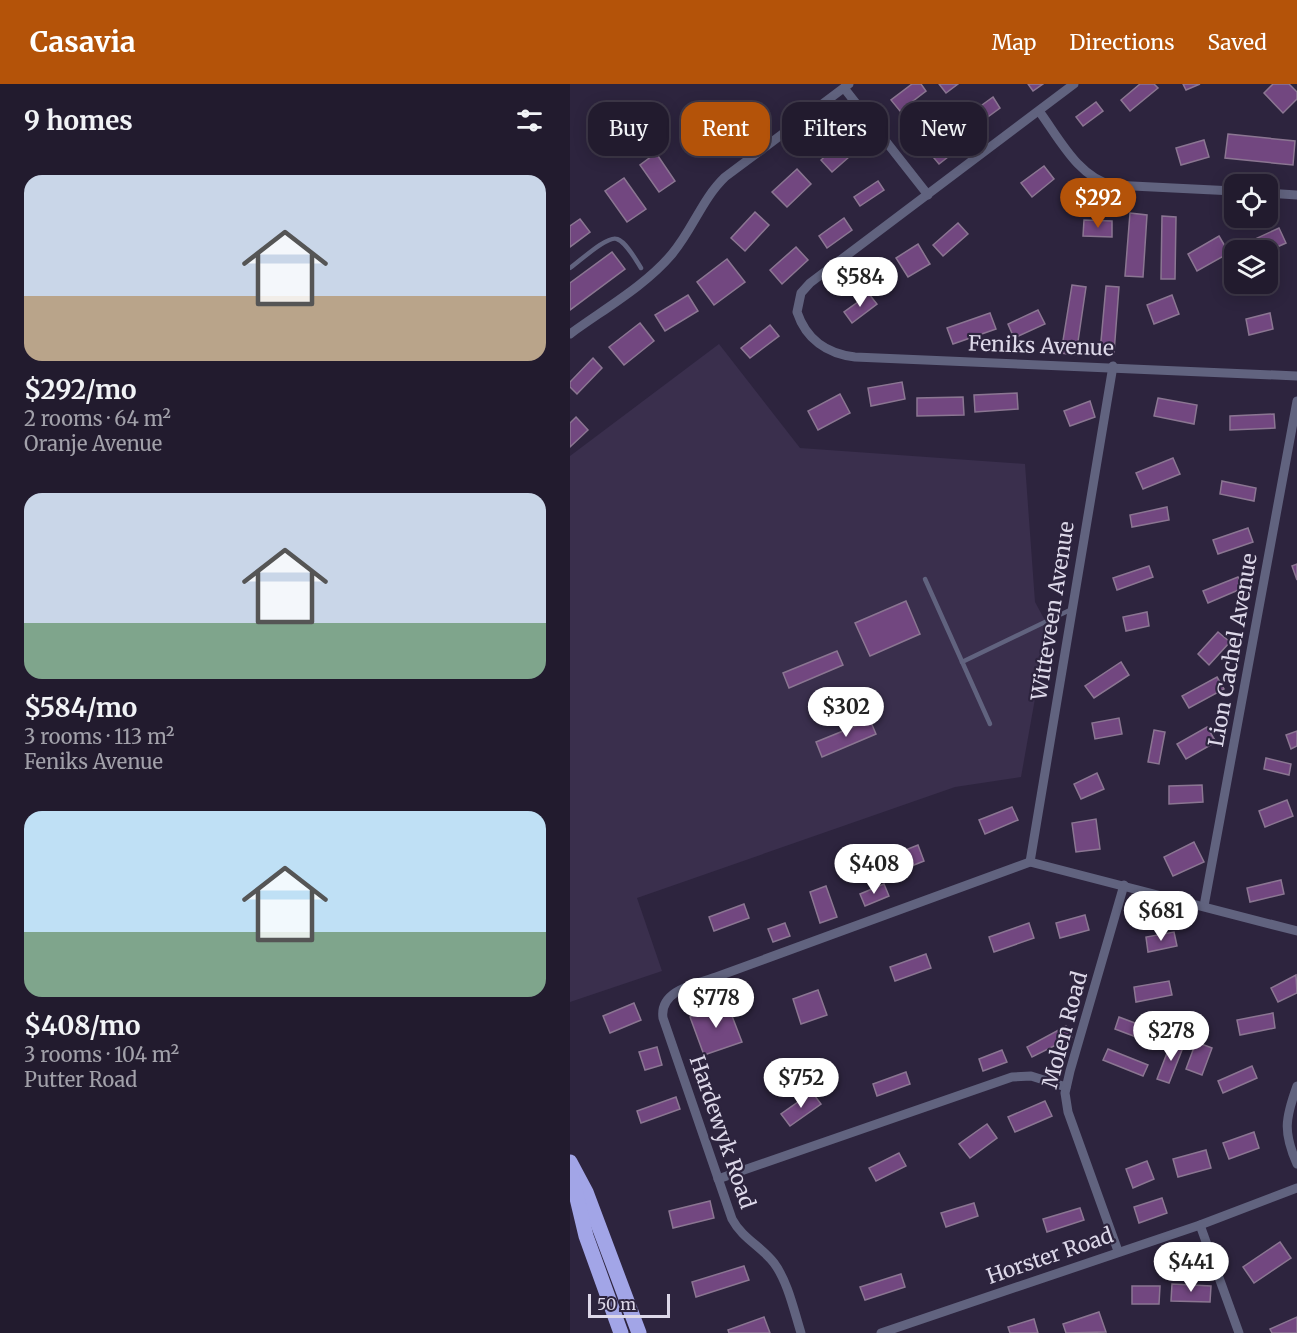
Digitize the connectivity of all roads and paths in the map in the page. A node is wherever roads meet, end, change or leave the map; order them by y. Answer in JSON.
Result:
{"nodes":[{"id":1,"x":1074,"y":84,"type":"edge"},
{"id":2,"x":847,"y":86,"type":"edge"},
{"id":3,"x":1039,"y":111,"type":"junction"},
{"id":4,"x":1224,"y":191,"type":"edge"},
{"id":5,"x":1278,"y":194,"type":"edge"},
{"id":6,"x":928,"y":195,"type":"junction"},
{"id":7,"x":1297,"y":195,"type":"edge"},
{"id":8,"x":570,"y":268,"type":"edge"},
{"id":9,"x":641,"y":268,"type":"dead end"},
{"id":10,"x":570,"y":334,"type":"edge"},
{"id":11,"x":1113,"y":366,"type":"junction"},
{"id":12,"x":1297,"y":376,"type":"edge"},
{"id":13,"x":1297,"y":401,"type":"edge"},
{"id":14,"x":925,"y":579,"type":"dead end"},
{"id":15,"x":1072,"y":609,"type":"junction"},
{"id":16,"x":962,"y":662,"type":"junction"},
{"id":17,"x":990,"y":724,"type":"dead end"},
{"id":18,"x":1030,"y":862,"type":"junction"},
{"id":19,"x":1124,"y":885,"type":"junction"},
{"id":20,"x":1204,"y":906,"type":"junction"},
{"id":21,"x":1297,"y":931,"type":"edge"},
{"id":22,"x":1297,"y":1086,"type":"edge"},
{"id":23,"x":1066,"y":1087,"type":"junction"},
{"id":24,"x":570,"y":1162,"type":"edge"},
{"id":25,"x":1297,"y":1164,"type":"edge"},
{"id":26,"x":570,"y":1170,"type":"edge"},
{"id":27,"x":718,"y":1179,"type":"junction"},
{"id":28,"x":1297,"y":1188,"type":"edge"},
{"id":29,"x":1200,"y":1225,"type":"junction"},
{"id":30,"x":1118,"y":1251,"type":"junction"},
{"id":31,"x":621,"y":1333,"type":"edge"},
{"id":32,"x":639,"y":1333,"type":"edge"},
{"id":33,"x":801,"y":1333,"type":"edge"},
{"id":34,"x":881,"y":1333,"type":"edge"},
{"id":35,"x":1239,"y":1333,"type":"edge"}],
"edges":[{"from":1,"to":3,"type":"street"},
{"from":2,"to":6,"type":"street"},
{"from":2,"to":10,"type":"street"},
{"from":3,"to":4,"type":"street"},
{"from":3,"to":6,"type":"street"},
{"from":5,"to":7,"type":"street"},
{"from":6,"to":11,"type":"street","name":"Feniks Avenue"},
{"from":8,"to":9,"type":"lane"},
{"from":11,"to":12,"type":"street","name":"Feniks Avenue"},
{"from":11,"to":15,"type":"street","name":"Witteveen Avenue"},
{"from":13,"to":20,"type":"street","name":"Lion Cachel Avenue"},
{"from":14,"to":16,"type":"lane"},
{"from":15,"to":16,"type":"lane"},
{"from":15,"to":18,"type":"street","name":"Witteveen Avenue"},
{"from":16,"to":17,"type":"lane"},
{"from":18,"to":19,"type":"street"},
{"from":18,"to":27,"type":"street","name":"Hardewyk Road"},
{"from":19,"to":20,"type":"street"},
{"from":19,"to":23,"type":"street","name":"Molen Road"},
{"from":20,"to":21,"type":"street"},
{"from":22,"to":25,"type":"street"},
{"from":23,"to":27,"type":"street"},
{"from":23,"to":30,"type":"street","name":"Molen Road"},
{"from":24,"to":32,"type":"highway"},
{"from":26,"to":31,"type":"highway"},
{"from":27,"to":33,"type":"street","name":"Hardewyk Road"},
{"from":28,"to":29,"type":"street","name":"Horster Road"},
{"from":29,"to":30,"type":"street","name":"Horster Road"},
{"from":29,"to":35,"type":"street"},
{"from":30,"to":34,"type":"street","name":"Horster Road"}]}
